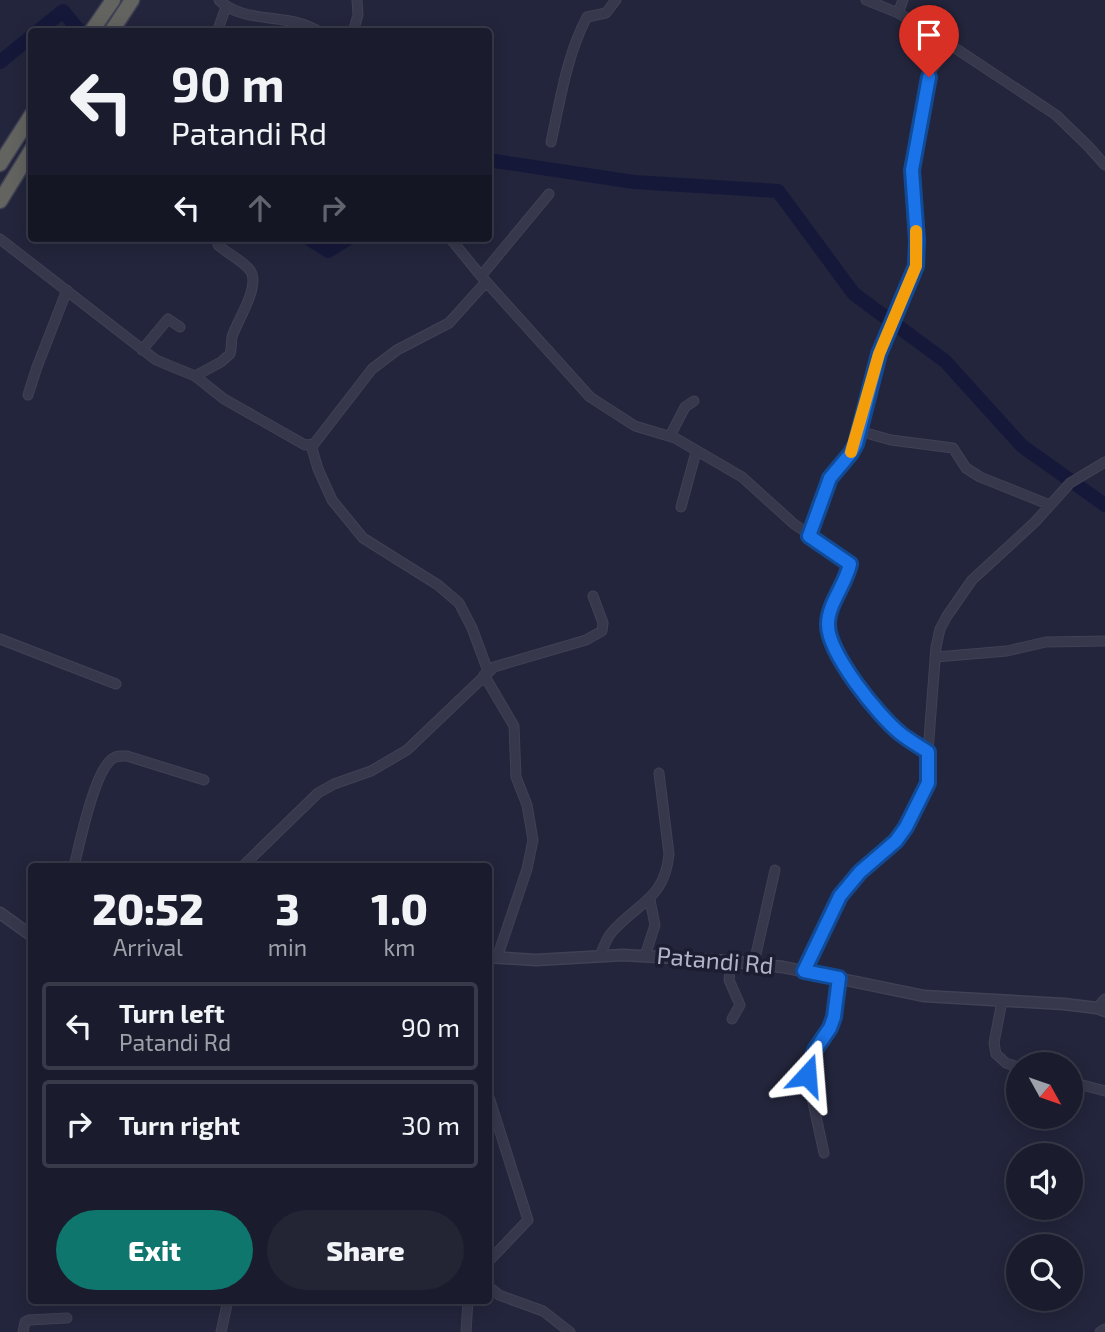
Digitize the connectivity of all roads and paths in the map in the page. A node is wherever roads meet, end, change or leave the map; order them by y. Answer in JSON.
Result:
{"nodes":[{"id":1,"x":113,"y":0,"type":"edge"},
{"id":2,"x":132,"y":0,"type":"edge"},
{"id":3,"x":357,"y":0,"type":"edge"},
{"id":4,"x":616,"y":0,"type":"edge"},
{"id":5,"x":866,"y":0,"type":"edge"},
{"id":6,"x":903,"y":0,"type":"edge"},
{"id":7,"x":222,"y":3,"type":"edge"},
{"id":8,"x":898,"y":13,"type":"junction"},
{"id":9,"x":94,"y":28,"type":"edge"},
{"id":10,"x":114,"y":28,"type":"edge"},
{"id":11,"x":217,"y":28,"type":"edge"},
{"id":12,"x":312,"y":28,"type":"edge"},
{"id":13,"x":354,"y":28,"type":"edge"},
{"id":14,"x":950,"y":44,"type":"junction"},
{"id":15,"x":28,"y":120,"type":"edge"},
{"id":16,"x":551,"y":142,"type":"dead end"},
{"id":17,"x":28,"y":156,"type":"edge"},
{"id":18,"x":0,"y":164,"type":"edge"},
{"id":19,"x":1105,"y":165,"type":"edge"},
{"id":20,"x":549,"y":194,"type":"dead end"},
{"id":21,"x":0,"y":201,"type":"edge"},
{"id":22,"x":0,"y":239,"type":"edge"},
{"id":23,"x":453,"y":242,"type":"edge"},
{"id":24,"x":218,"y":245,"type":"dead end"},
{"id":25,"x":484,"y":279,"type":"junction"},
{"id":26,"x":67,"y":290,"type":"junction"},
{"id":27,"x":180,"y":327,"type":"dead end"},
{"id":28,"x":142,"y":350,"type":"junction"},
{"id":29,"x":195,"y":376,"type":"junction"},
{"id":30,"x":28,"y":395,"type":"dead end"},
{"id":31,"x":694,"y":401,"type":"dead end"},
{"id":32,"x":641,"y":420,"type":"dead end"},
{"id":33,"x":654,"y":430,"type":"junction"},
{"id":34,"x":859,"y":432,"type":"junction"},
{"id":35,"x":670,"y":436,"type":"junction"},
{"id":36,"x":311,"y":445,"type":"junction"},
{"id":37,"x":696,"y":452,"type":"junction"},
{"id":38,"x":1105,"y":462,"type":"edge"},
{"id":39,"x":1050,"y":505,"type":"junction"},
{"id":40,"x":681,"y":506,"type":"dead end"},
{"id":41,"x":809,"y":536,"type":"junction"},
{"id":42,"x":593,"y":596,"type":"dead end"},
{"id":43,"x":0,"y":639,"type":"edge"},
{"id":44,"x":1105,"y":641,"type":"edge"},
{"id":45,"x":936,"y":657,"type":"junction"},
{"id":46,"x":486,"y":673,"type":"junction"},
{"id":47,"x":116,"y":684,"type":"dead end"},
{"id":48,"x":928,"y":752,"type":"junction"},
{"id":49,"x":659,"y":774,"type":"dead end"},
{"id":50,"x":204,"y":780,"type":"dead end"},
{"id":51,"x":75,"y":863,"type":"edge"},
{"id":52,"x":246,"y":863,"type":"edge"},
{"id":53,"x":775,"y":870,"type":"dead end"},
{"id":54,"x":650,"y":900,"type":"junction"},
{"id":55,"x":0,"y":913,"type":"edge"},
{"id":56,"x":28,"y":933,"type":"edge"},
{"id":57,"x":600,"y":956,"type":"junction"},
{"id":58,"x":645,"y":956,"type":"junction"},
{"id":59,"x":493,"y":958,"type":"edge"},
{"id":60,"x":730,"y":961,"type":"junction"},
{"id":61,"x":754,"y":963,"type":"junction"},
{"id":62,"x":804,"y":971,"type":"junction"},
{"id":63,"x":839,"y":978,"type":"junction"},
{"id":64,"x":1002,"y":1001,"type":"junction"},
{"id":65,"x":1102,"y":1006,"type":"edge"},
{"id":66,"x":732,"y":1019,"type":"dead end"},
{"id":67,"x":1006,"y":1062,"type":"edge"},
{"id":68,"x":1083,"y":1085,"type":"edge"},
{"id":69,"x":1105,"y":1091,"type":"edge"},
{"id":70,"x":492,"y":1106,"type":"edge"},
{"id":71,"x":824,"y":1153,"type":"dead end"},
{"id":72,"x":492,"y":1258,"type":"edge"},
{"id":73,"x":492,"y":1289,"type":"edge"},
{"id":74,"x":227,"y":1304,"type":"edge"},
{"id":75,"x":468,"y":1304,"type":"edge"},
{"id":76,"x":67,"y":1318,"type":"dead end"},
{"id":77,"x":1105,"y":1329,"type":"edge"},
{"id":78,"x":23,"y":1332,"type":"edge"},
{"id":79,"x":221,"y":1332,"type":"edge"},
{"id":80,"x":466,"y":1332,"type":"edge"},
{"id":81,"x":570,"y":1332,"type":"edge"},
{"id":82,"x":1100,"y":1332,"type":"edge"}],
"edges":[{"from":1,"to":9,"type":"highway"},
{"from":2,"to":10,"type":"highway"},
{"from":3,"to":13,"type":"street"},
{"from":4,"to":16,"type":"street"},
{"from":5,"to":8,"type":"street"},
{"from":6,"to":8,"type":"street"},
{"from":7,"to":11,"type":"street"},
{"from":7,"to":12,"type":"street"},
{"from":8,"to":14,"type":"street"},
{"from":14,"to":19,"type":"street"},
{"from":14,"to":34,"type":"street"},
{"from":15,"to":18,"type":"highway"},
{"from":17,"to":21,"type":"highway"},
{"from":20,"to":25,"type":"street"},
{"from":22,"to":26,"type":"street"},
{"from":23,"to":25,"type":"street"},
{"from":24,"to":29,"type":"street"},
{"from":25,"to":33,"type":"street"},
{"from":25,"to":36,"type":"street"},
{"from":26,"to":28,"type":"street"},
{"from":26,"to":30,"type":"street"},
{"from":27,"to":28,"type":"street"},
{"from":28,"to":29,"type":"street"},
{"from":29,"to":36,"type":"street"},
{"from":31,"to":35,"type":"street"},
{"from":32,"to":33,"type":"street"},
{"from":33,"to":35,"type":"street"},
{"from":34,"to":39,"type":"street"},
{"from":34,"to":41,"type":"street"},
{"from":35,"to":37,"type":"street"},
{"from":36,"to":46,"type":"street"},
{"from":37,"to":40,"type":"street"},
{"from":37,"to":41,"type":"street"},
{"from":38,"to":39,"type":"street"},
{"from":39,"to":45,"type":"street"},
{"from":41,"to":48,"type":"street"},
{"from":42,"to":46,"type":"street"},
{"from":43,"to":47,"type":"street"},
{"from":44,"to":45,"type":"street"},
{"from":45,"to":48,"type":"street"},
{"from":46,"to":52,"type":"street"},
{"from":46,"to":59,"type":"street"},
{"from":48,"to":62,"type":"street"},
{"from":49,"to":54,"type":"street"},
{"from":50,"to":51,"type":"street"},
{"from":53,"to":61,"type":"street"},
{"from":54,"to":57,"type":"street"},
{"from":54,"to":58,"type":"street"},
{"from":55,"to":56,"type":"street"},
{"from":57,"to":58,"type":"street","name":"Patandi Rd"},
{"from":57,"to":59,"type":"street","name":"Patandi Rd"},
{"from":58,"to":60,"type":"street","name":"Patandi Rd"},
{"from":60,"to":61,"type":"street","name":"Patandi Rd"},
{"from":60,"to":66,"type":"street"},
{"from":61,"to":62,"type":"street","name":"Patandi Rd"},
{"from":62,"to":63,"type":"street","name":"Patandi Rd"},
{"from":63,"to":64,"type":"street","name":"Patandi Rd"},
{"from":63,"to":71,"type":"street"},
{"from":64,"to":65,"type":"street","name":"Patandi Rd"},
{"from":64,"to":67,"type":"street"},
{"from":68,"to":69,"type":"street"},
{"from":70,"to":72,"type":"street"},
{"from":73,"to":81,"type":"street"},
{"from":74,"to":79,"type":"street"},
{"from":75,"to":80,"type":"street"},
{"from":76,"to":78,"type":"street"},
{"from":77,"to":82,"type":"street"}]}
